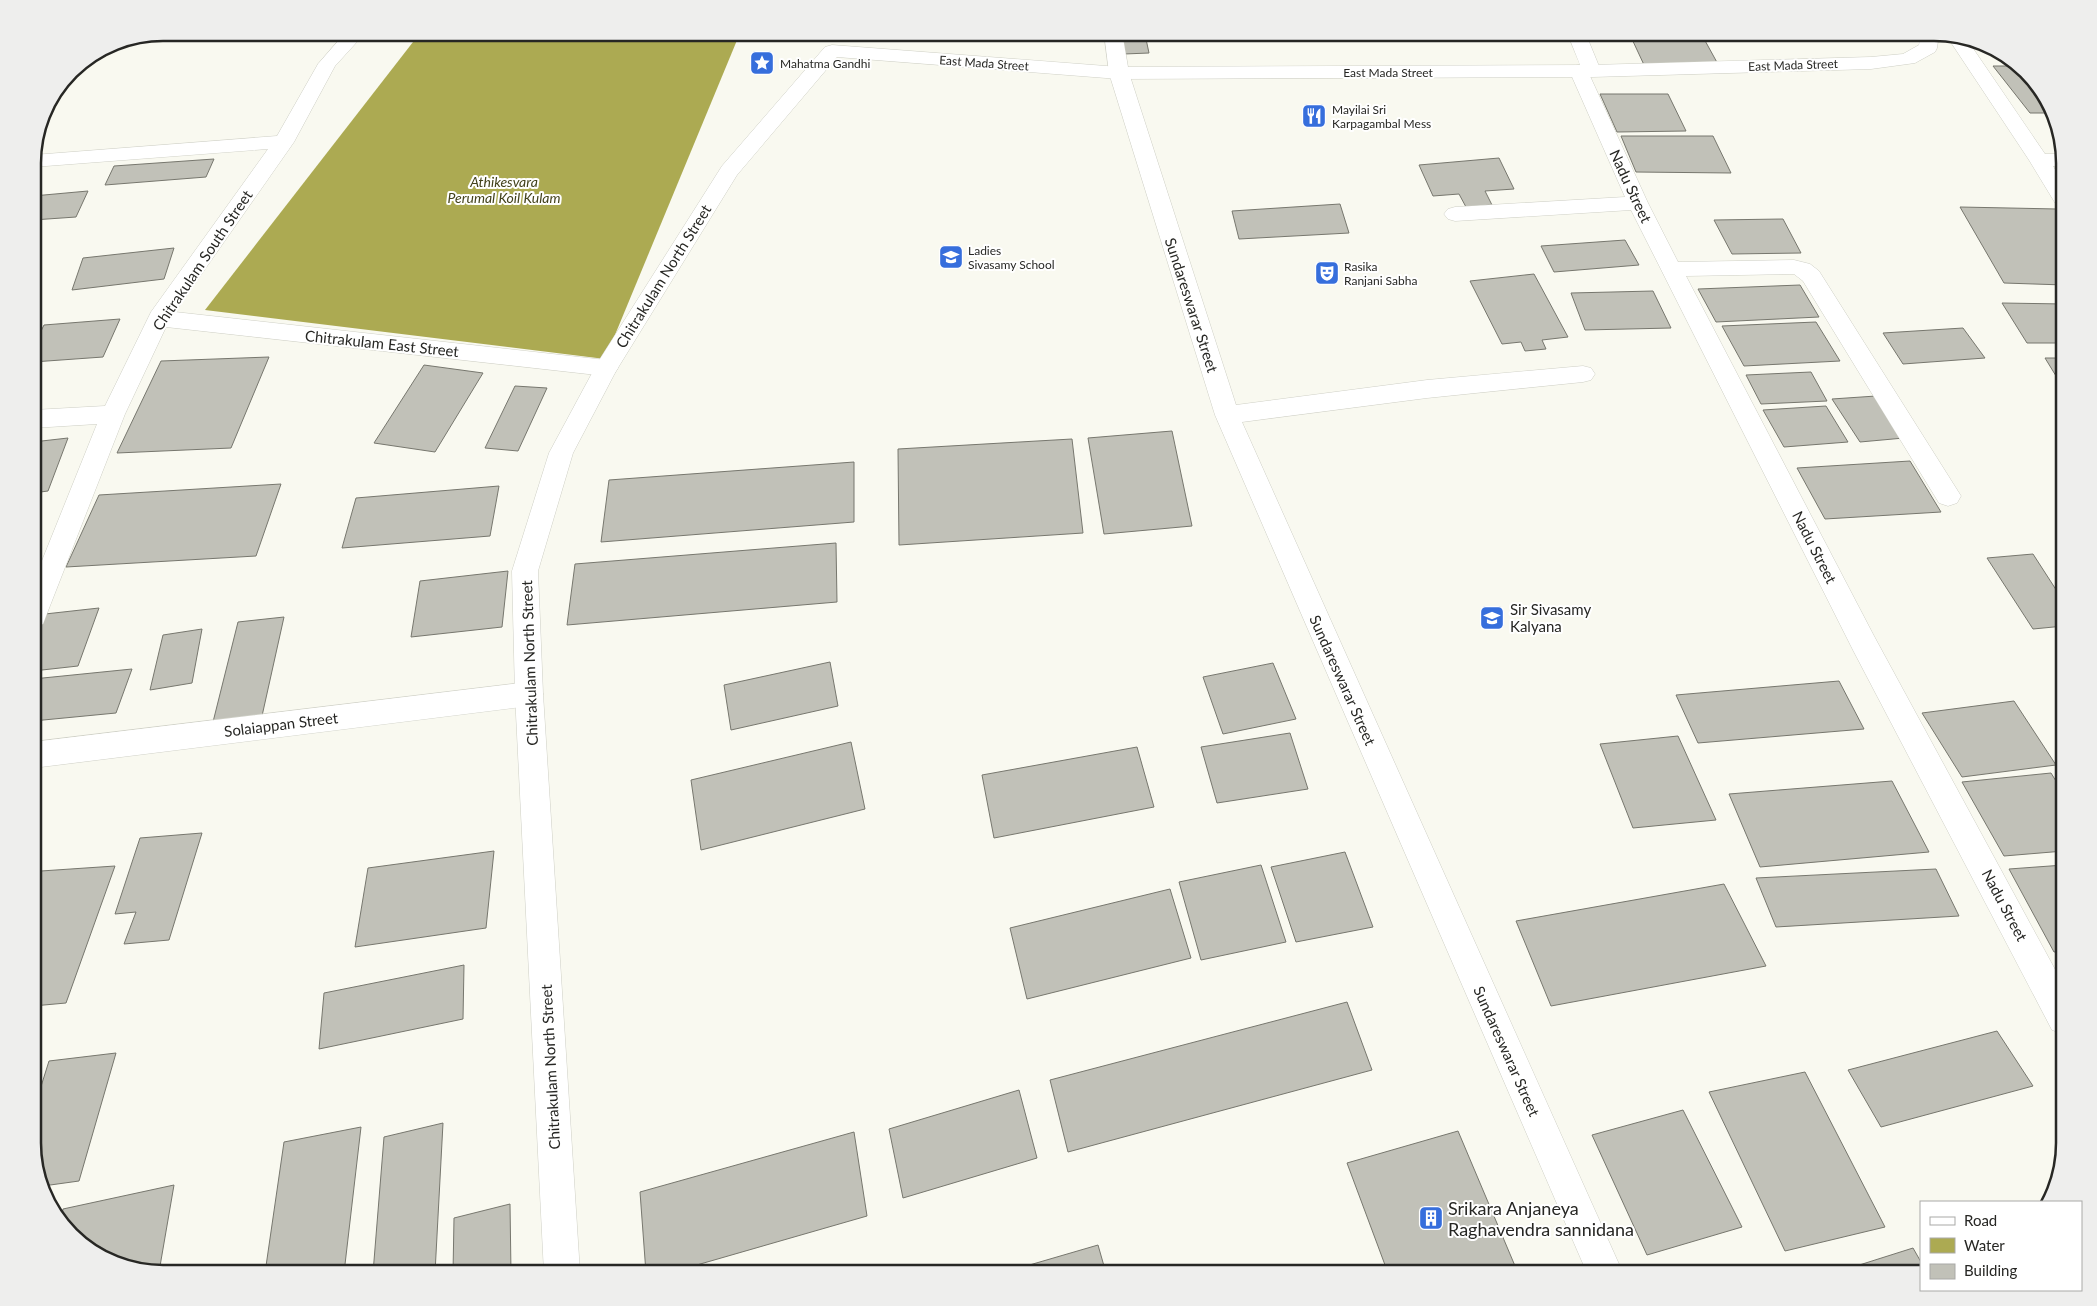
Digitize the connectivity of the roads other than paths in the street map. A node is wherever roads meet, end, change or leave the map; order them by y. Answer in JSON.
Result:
{"nodes":[{"id":1,"x":349,"y":41,"type":"edge"},
{"id":2,"x":1114,"y":41,"type":"edge"},
{"id":3,"x":1578,"y":41,"type":"edge"},
{"id":4,"x":1930,"y":41,"type":"edge"},
{"id":5,"x":834,"y":42,"type":"edge"},
{"id":6,"x":1962,"y":45,"type":"edge"},
{"id":7,"x":1585,"y":71,"type":"junction"},
{"id":8,"x":1119,"y":73,"type":"junction"},
{"id":9,"x":284,"y":142,"type":"junction"},
{"id":10,"x":42,"y":160,"type":"edge"},
{"id":11,"x":2040,"y":160,"type":"junction"},
{"id":12,"x":2056,"y":160,"type":"edge"},
{"id":13,"x":2056,"y":187,"type":"edge"},
{"id":14,"x":1638,"y":203,"type":"junction"},
{"id":15,"x":1454,"y":214,"type":"dead end"},
{"id":16,"x":1671,"y":269,"type":"junction"},
{"id":17,"x":159,"y":318,"type":"junction"},
{"id":18,"x":606,"y":368,"type":"junction"},
{"id":19,"x":1583,"y":374,"type":"dead end"},
{"id":20,"x":113,"y":414,"type":"junction"},
{"id":21,"x":1227,"y":415,"type":"junction"},
{"id":22,"x":42,"y":418,"type":"edge"},
{"id":23,"x":1948,"y":496,"type":"dead end"},
{"id":24,"x":42,"y":593,"type":"edge"},
{"id":25,"x":529,"y":694,"type":"junction"},
{"id":26,"x":42,"y":754,"type":"edge"},
{"id":27,"x":2056,"y":1003,"type":"edge"},
{"id":28,"x":561,"y":1265,"type":"edge"},
{"id":29,"x":1601,"y":1265,"type":"edge"}],
"edges":[{"from":1,"to":9,"type":"street","name":"Chitrakulam South Street"},
{"from":2,"to":8,"type":"street","name":"Sundareswarar Street"},
{"from":3,"to":7,"type":"street","name":"Nadu Street"},
{"from":4,"to":7,"type":"street","name":"East Mada Street"},
{"from":5,"to":8,"type":"street","name":"East Mada Street"},
{"from":5,"to":18,"type":"street","name":"Chitrakulam North Street"},
{"from":6,"to":11,"type":"street"},
{"from":7,"to":8,"type":"street","name":"East Mada Street"},
{"from":7,"to":14,"type":"street","name":"Nadu Street"},
{"from":8,"to":21,"type":"street","name":"Sundareswarar Street"},
{"from":9,"to":10,"type":"street"},
{"from":9,"to":17,"type":"street","name":"Chitrakulam South Street"},
{"from":11,"to":12,"type":"street"},
{"from":11,"to":13,"type":"street"},
{"from":14,"to":15,"type":"street"},
{"from":14,"to":16,"type":"street","name":"Nadu Street"},
{"from":16,"to":23,"type":"street"},
{"from":16,"to":27,"type":"street","name":"Nadu Street"},
{"from":17,"to":18,"type":"street","name":"Chitrakulam East Street"},
{"from":17,"to":20,"type":"street","name":"Chitrakulam South Street"},
{"from":18,"to":25,"type":"street","name":"Chitrakulam North Street"},
{"from":19,"to":21,"type":"street"},
{"from":20,"to":22,"type":"street"},
{"from":20,"to":24,"type":"street","name":"Chitrakulam South Street"},
{"from":21,"to":29,"type":"street","name":"Sundareswarar Street"},
{"from":25,"to":26,"type":"street","name":"Solaiappan Street"},
{"from":25,"to":28,"type":"street","name":"Chitrakulam North Street"}]}
